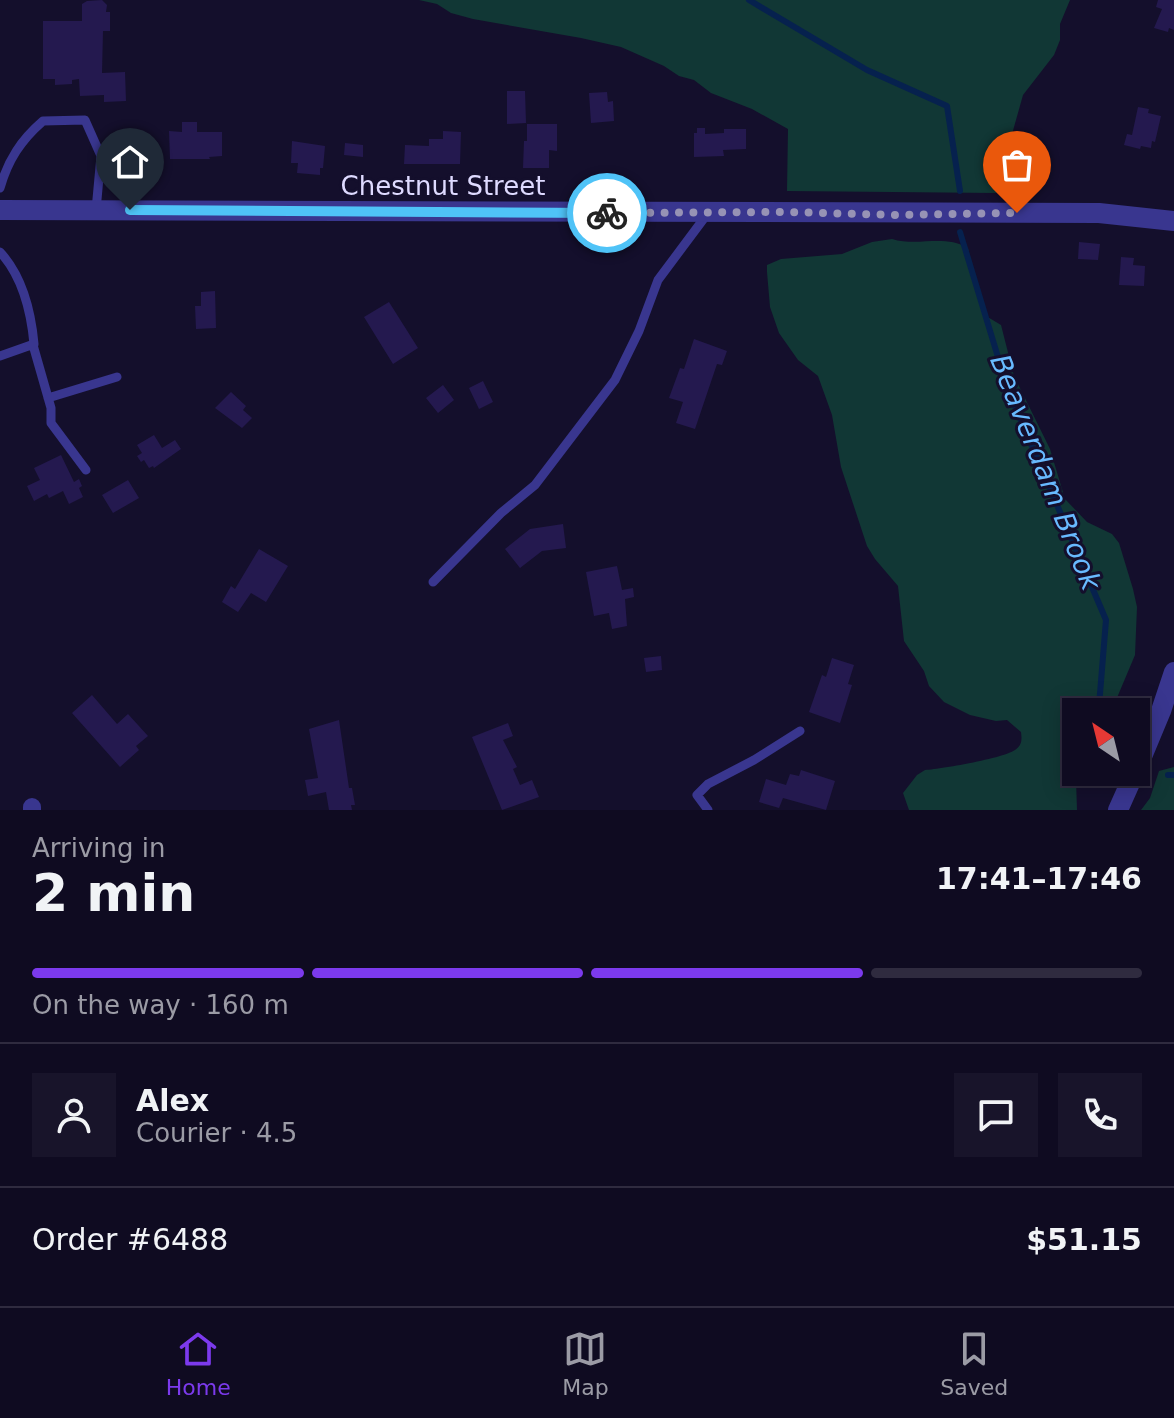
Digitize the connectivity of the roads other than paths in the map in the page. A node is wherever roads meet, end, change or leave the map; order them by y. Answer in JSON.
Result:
{"nodes":[{"id":1,"x":0,"y":188,"type":"edge"},
{"id":2,"x":0,"y":210,"type":"edge"},
{"id":3,"x":96,"y":210,"type":"junction"},
{"id":4,"x":708,"y":213,"type":"junction"},
{"id":5,"x":1174,"y":221,"type":"edge"},
{"id":6,"x":0,"y":252,"type":"edge"},
{"id":7,"x":33,"y":345,"type":"junction"},
{"id":8,"x":0,"y":356,"type":"edge"},
{"id":9,"x":117,"y":377,"type":"dead end"},
{"id":10,"x":48,"y":398,"type":"junction"},
{"id":11,"x":86,"y":470,"type":"dead end"},
{"id":12,"x":433,"y":582,"type":"dead end"},
{"id":13,"x":1174,"y":672,"type":"edge"},
{"id":14,"x":800,"y":731,"type":"dead end"},
{"id":15,"x":1150,"y":737,"type":"edge"},
{"id":16,"x":1129,"y":786,"type":"edge"},
{"id":17,"x":708,"y":810,"type":"edge"},
{"id":18,"x":1118,"y":810,"type":"edge"}],
"edges":[{"from":1,"to":3,"type":"lane"},
{"from":2,"to":3,"type":"street","name":"Chestnut Street"},
{"from":3,"to":4,"type":"street","name":"Chestnut Street"},
{"from":4,"to":5,"type":"street","name":"Chestnut Street"},
{"from":4,"to":12,"type":"lane"},
{"from":6,"to":7,"type":"lane"},
{"from":7,"to":8,"type":"lane"},
{"from":7,"to":10,"type":"lane"},
{"from":9,"to":10,"type":"lane"},
{"from":10,"to":11,"type":"lane"},
{"from":13,"to":15,"type":"street"},
{"from":14,"to":17,"type":"lane"},
{"from":16,"to":18,"type":"street"}]}
